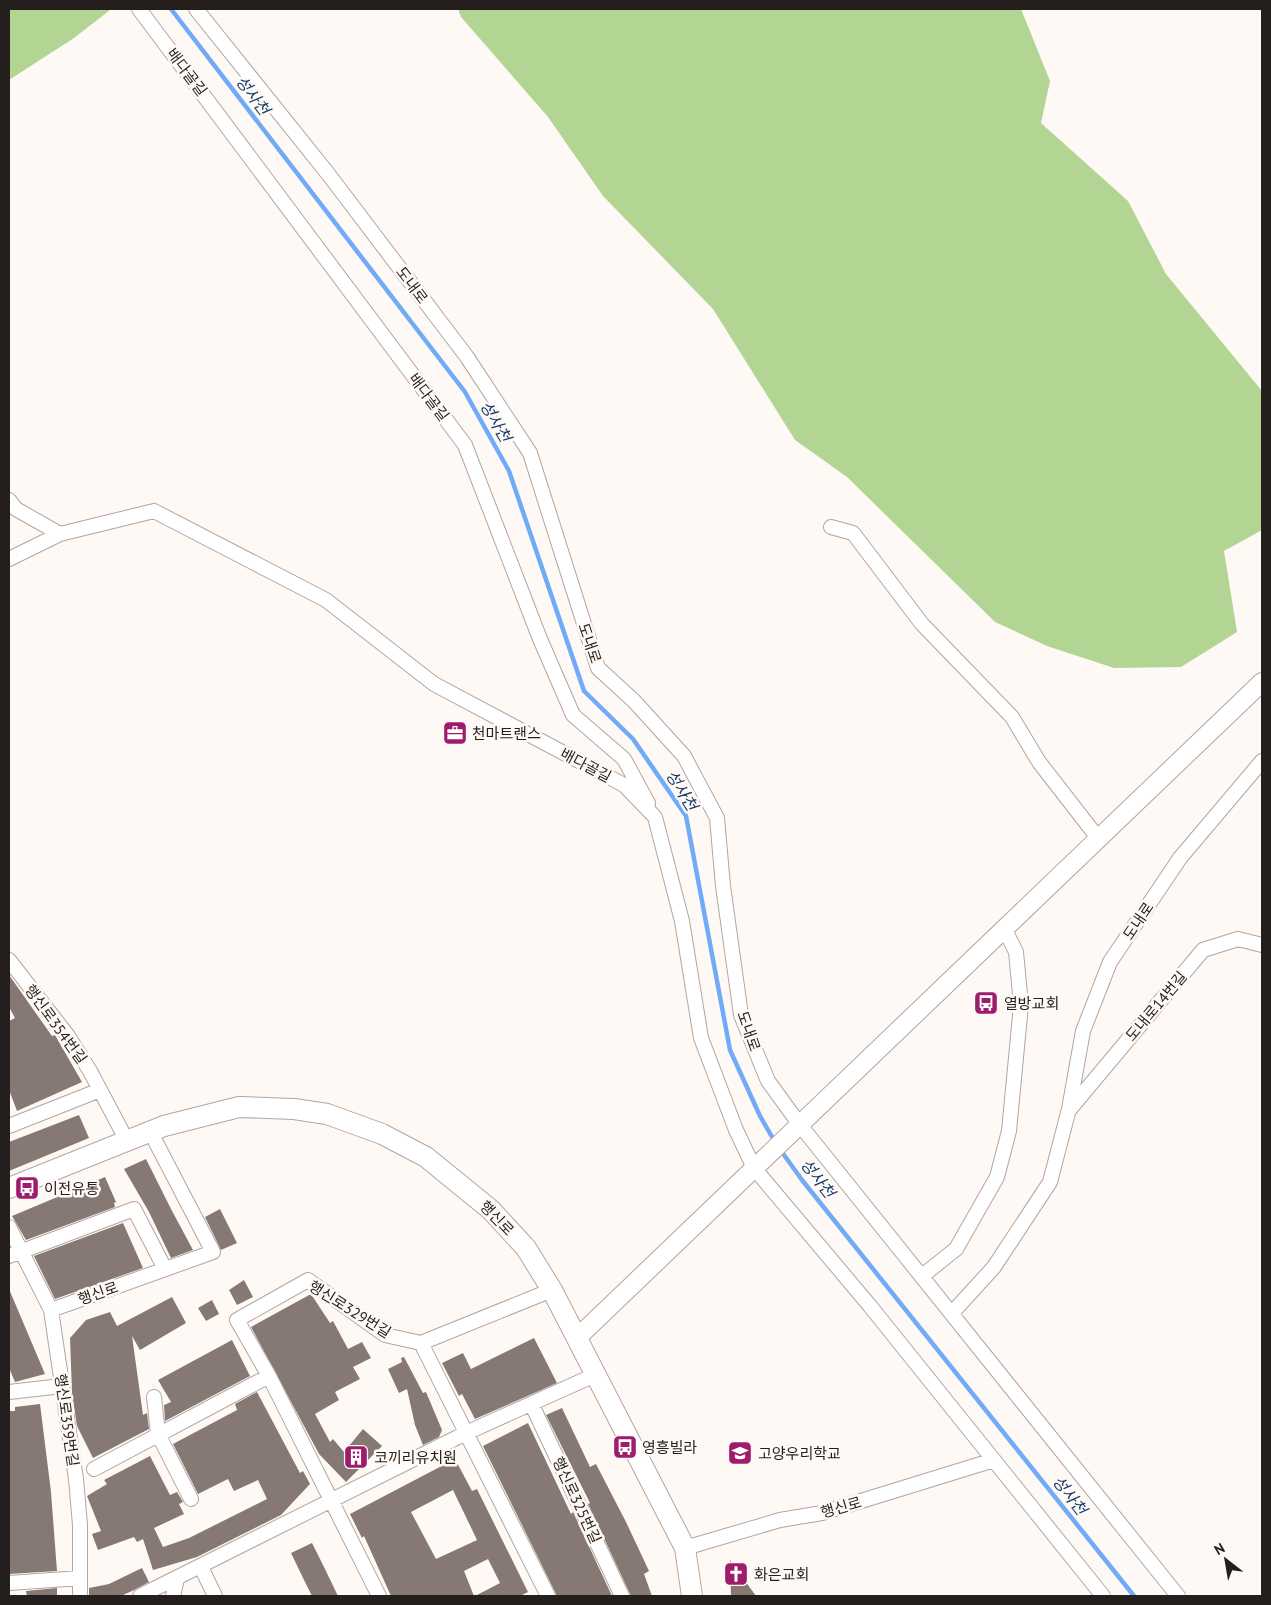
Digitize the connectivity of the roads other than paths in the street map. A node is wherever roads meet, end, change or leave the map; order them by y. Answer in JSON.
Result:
{"nodes":[{"id":1,"x":139,"y":9,"type":"edge"},
{"id":2,"x":196,"y":9,"type":"edge"},
{"id":3,"x":9,"y":500,"type":"edge"},
{"id":4,"x":830,"y":527,"type":"dead end"},
{"id":5,"x":60,"y":534,"type":"junction"},
{"id":6,"x":9,"y":558,"type":"edge"},
{"id":7,"x":1262,"y":682,"type":"edge"},
{"id":8,"x":1262,"y":762,"type":"edge"},
{"id":9,"x":655,"y":817,"type":"junction"},
{"id":10,"x":1098,"y":838,"type":"junction"},
{"id":11,"x":1004,"y":928,"type":"junction"},
{"id":12,"x":1262,"y":945,"type":"edge"},
{"id":13,"x":9,"y":960,"type":"edge"},
{"id":14,"x":100,"y":1090,"type":"junction"},
{"id":15,"x":1069,"y":1109,"type":"junction"},
{"id":16,"x":10,"y":1121,"type":"edge"},
{"id":17,"x":796,"y":1128,"type":"junction"},
{"id":18,"x":150,"y":1131,"type":"junction"},
{"id":19,"x":127,"y":1141,"type":"junction"},
{"id":20,"x":758,"y":1165,"type":"junction"},
{"id":21,"x":9,"y":1188,"type":"edge"},
{"id":22,"x":9,"y":1227,"type":"edge"},
{"id":23,"x":15,"y":1254,"type":"edge"},
{"id":24,"x":165,"y":1269,"type":"junction"},
{"id":25,"x":922,"y":1276,"type":"junction"},
{"id":26,"x":552,"y":1290,"type":"junction"},
{"id":27,"x":51,"y":1310,"type":"junction"},
{"id":28,"x":952,"y":1313,"type":"junction"},
{"id":29,"x":578,"y":1338,"type":"junction"},
{"id":30,"x":421,"y":1343,"type":"junction"},
{"id":31,"x":597,"y":1374,"type":"junction"},
{"id":32,"x":268,"y":1376,"type":"junction"},
{"id":33,"x":62,"y":1386,"type":"junction"},
{"id":34,"x":9,"y":1392,"type":"edge"},
{"id":35,"x":154,"y":1397,"type":"dead end"},
{"id":36,"x":532,"y":1405,"type":"junction"},
{"id":37,"x":466,"y":1433,"type":"junction"},
{"id":38,"x":158,"y":1434,"type":"junction"},
{"id":39,"x":994,"y":1460,"type":"junction"},
{"id":40,"x":94,"y":1469,"type":"dead end"},
{"id":41,"x":191,"y":1499,"type":"dead end"},
{"id":42,"x":333,"y":1502,"type":"junction"},
{"id":43,"x":685,"y":1548,"type":"junction"},
{"id":44,"x":201,"y":1567,"type":"junction"},
{"id":45,"x":80,"y":1578,"type":"junction"},
{"id":46,"x":176,"y":1579,"type":"junction"},
{"id":47,"x":9,"y":1583,"type":"edge"},
{"id":48,"x":80,"y":1596,"type":"edge"},
{"id":49,"x":140,"y":1596,"type":"edge"},
{"id":50,"x":173,"y":1596,"type":"edge"},
{"id":51,"x":215,"y":1596,"type":"edge"},
{"id":52,"x":379,"y":1596,"type":"edge"},
{"id":53,"x":548,"y":1596,"type":"edge"},
{"id":54,"x":622,"y":1596,"type":"edge"},
{"id":55,"x":692,"y":1596,"type":"edge"},
{"id":56,"x":1103,"y":1596,"type":"edge"},
{"id":57,"x":1178,"y":1596,"type":"edge"}],
"edges":[{"from":1,"to":9,"type":"street","name":"배다골길"},
{"from":2,"to":17,"type":"street","name":"도내로"},
{"from":3,"to":5,"type":"street"},
{"from":4,"to":10,"type":"street"},
{"from":5,"to":6,"type":"street","name":"배다골길"},
{"from":5,"to":9,"type":"street","name":"배다골길"},
{"from":7,"to":10,"type":"street"},
{"from":8,"to":15,"type":"street","name":"도내로"},
{"from":9,"to":20,"type":"street","name":"배다골길"},
{"from":10,"to":11,"type":"street"},
{"from":11,"to":17,"type":"street"},
{"from":11,"to":25,"type":"street"},
{"from":12,"to":15,"type":"street","name":"도내로14번길"},
{"from":13,"to":14,"type":"street","name":"행신로354번길"},
{"from":14,"to":16,"type":"street"},
{"from":14,"to":19,"type":"street","name":"행신로354번길"},
{"from":15,"to":28,"type":"street","name":"도내로"},
{"from":17,"to":20,"type":"street"},
{"from":17,"to":25,"type":"street","name":"도내로"},
{"from":18,"to":19,"type":"main road","name":"행신로"},
{"from":18,"to":24,"type":"street","name":"행신로"},
{"from":18,"to":26,"type":"main road","name":"행신로"},
{"from":19,"to":21,"type":"main road","name":"행신로"},
{"from":20,"to":29,"type":"street"},
{"from":20,"to":39,"type":"street","name":"배다골길"},
{"from":22,"to":23,"type":"street","name":"행신로359번길"},
{"from":23,"to":24,"type":"street"},
{"from":23,"to":27,"type":"street","name":"행신로359번길"},
{"from":24,"to":27,"type":"street","name":"행신로"},
{"from":25,"to":28,"type":"street","name":"도내로"},
{"from":26,"to":29,"type":"main road","name":"행신로"},
{"from":26,"to":30,"type":"street"},
{"from":27,"to":33,"type":"street","name":"행신로359번길"},
{"from":28,"to":57,"type":"street","name":"도내로"},
{"from":29,"to":31,"type":"main road","name":"행신로"},
{"from":30,"to":32,"type":"street","name":"행신로329번길"},
{"from":30,"to":37,"type":"street"},
{"from":31,"to":36,"type":"street"},
{"from":31,"to":43,"type":"main road","name":"행신로"},
{"from":32,"to":38,"type":"street","name":"행신로359번길"},
{"from":32,"to":42,"type":"street"},
{"from":33,"to":34,"type":"street"},
{"from":33,"to":45,"type":"street","name":"행신로359번길"},
{"from":35,"to":38,"type":"street"},
{"from":36,"to":37,"type":"street"},
{"from":36,"to":54,"type":"street","name":"행신로325번길"},
{"from":37,"to":42,"type":"street"},
{"from":37,"to":53,"type":"street"},
{"from":38,"to":40,"type":"street","name":"행신로359번길"},
{"from":38,"to":41,"type":"street"},
{"from":39,"to":43,"type":"street","name":"행신로"},
{"from":39,"to":56,"type":"street","name":"배다골길"},
{"from":42,"to":44,"type":"street"},
{"from":42,"to":52,"type":"street"},
{"from":43,"to":55,"type":"main road","name":"행신로"},
{"from":44,"to":46,"type":"street"},
{"from":44,"to":51,"type":"street"},
{"from":45,"to":47,"type":"street"},
{"from":45,"to":48,"type":"street","name":"행신로359번길"},
{"from":46,"to":49,"type":"street"},
{"from":46,"to":50,"type":"street"}]}
